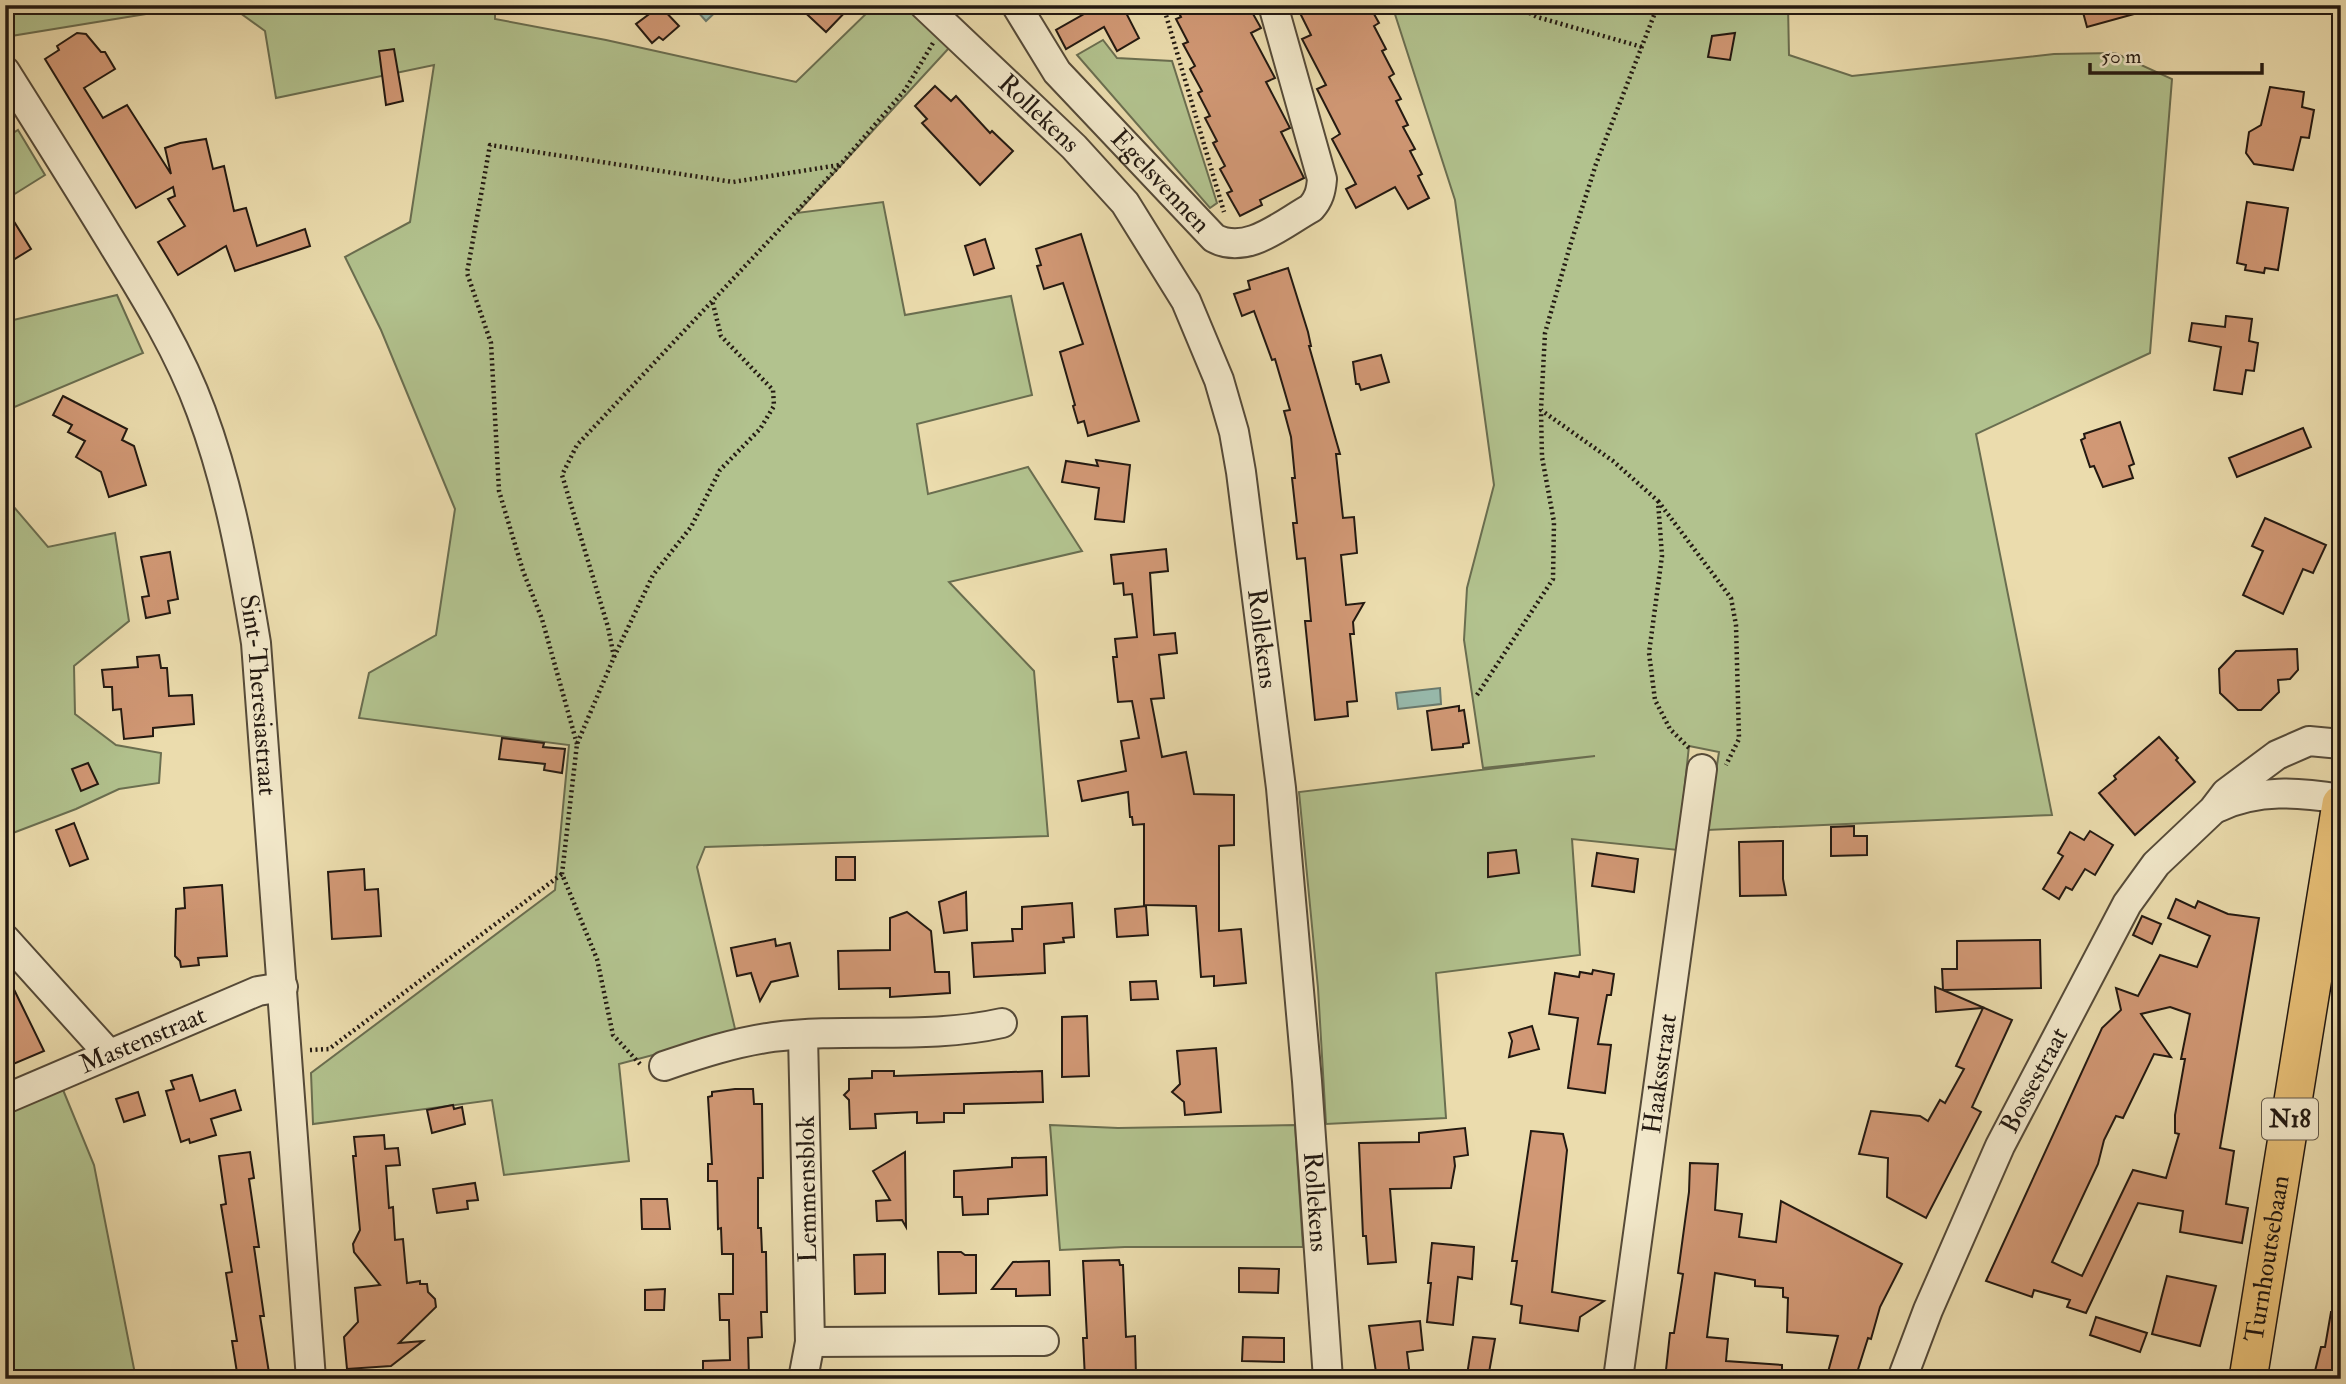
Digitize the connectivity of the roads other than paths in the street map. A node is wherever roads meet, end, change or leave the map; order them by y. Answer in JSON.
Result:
{"nodes":[{"id":1,"x":1016,"y":5,"type":"edge"},
{"id":2,"x":1273,"y":5,"type":"edge"},
{"id":3,"x":934,"y":12,"type":"edge"},
{"id":4,"x":5,"y":71,"type":"edge"},
{"id":5,"x":2341,"y":744,"type":"edge"},
{"id":6,"x":1702,"y":769,"type":"road end"},
{"id":7,"x":2341,"y":802,"type":"edge"},
{"id":8,"x":2213,"y":810,"type":"junction"},
{"id":9,"x":5,"y":939,"type":"edge"},
{"id":10,"x":283,"y":987,"type":"junction"},
{"id":11,"x":1002,"y":1023,"type":"dead end"},
{"id":12,"x":803,"y":1035,"type":"junction"},
{"id":13,"x":108,"y":1053,"type":"junction"},
{"id":14,"x":664,"y":1066,"type":"road end"},
{"id":15,"x":5,"y":1099,"type":"edge"},
{"id":16,"x":1044,"y":1341,"type":"dead end"},
{"id":17,"x":810,"y":1342,"type":"junction"},
{"id":18,"x":311,"y":1379,"type":"edge"},
{"id":19,"x":803,"y":1379,"type":"edge"},
{"id":20,"x":1328,"y":1379,"type":"edge"},
{"id":21,"x":1618,"y":1379,"type":"edge"},
{"id":22,"x":1902,"y":1379,"type":"edge"},
{"id":23,"x":2248,"y":1379,"type":"edge"}],
"edges":[{"from":1,"to":2,"type":"street","name":"Egelsvennen"},
{"from":3,"to":20,"type":"street","name":"Rollekens"},
{"from":4,"to":10,"type":"street","name":"Sint-Theresiastraat"},
{"from":5,"to":8,"type":"street","name":"Bossestraat"},
{"from":6,"to":21,"type":"street","name":"Haaksstraat"},
{"from":7,"to":8,"type":"street","name":"Bossestraat"},
{"from":7,"to":23,"type":"main road","name":"Turnhoutsebaan","number":"N18"},
{"from":8,"to":22,"type":"street","name":"Bossestraat"},
{"from":9,"to":13,"type":"street"},
{"from":10,"to":13,"type":"street","name":"Mastenstraat"},
{"from":10,"to":18,"type":"street","name":"Sint-Theresiastraat"},
{"from":11,"to":12,"type":"street"},
{"from":12,"to":14,"type":"street"},
{"from":12,"to":17,"type":"street","name":"Lemmensblok"},
{"from":13,"to":15,"type":"street","name":"Mastenstraat"},
{"from":16,"to":17,"type":"street"},
{"from":17,"to":19,"type":"street","name":"Lemmensblok"}]}
